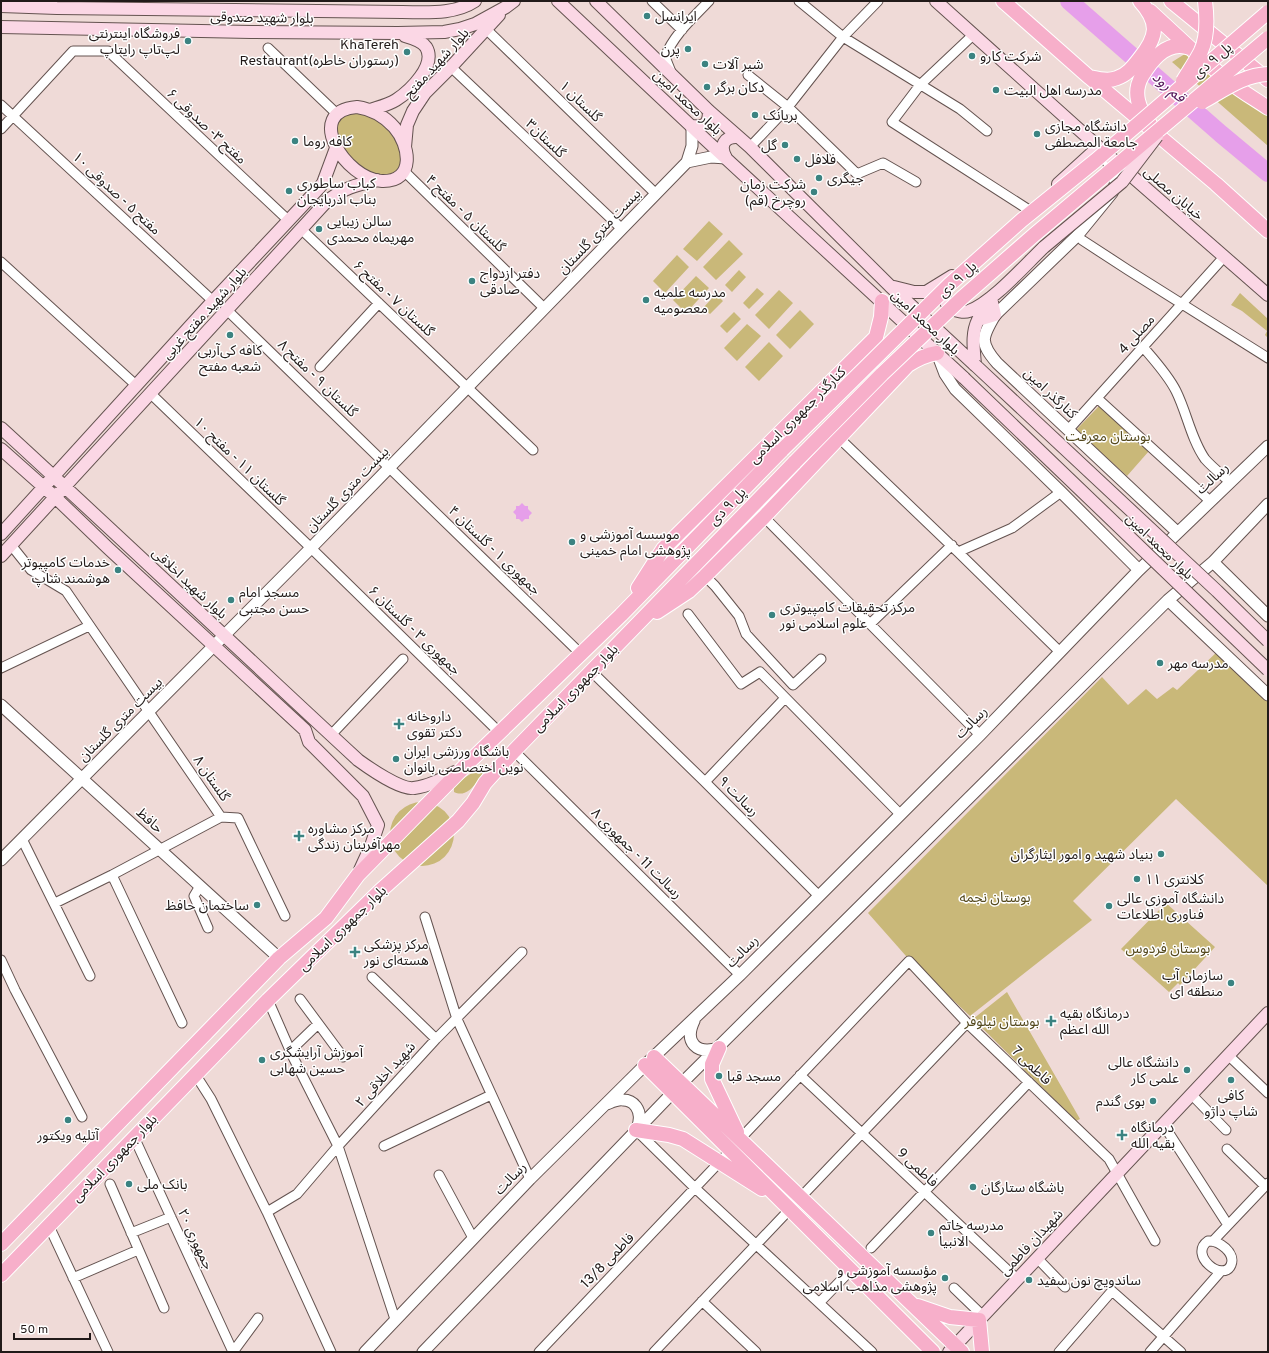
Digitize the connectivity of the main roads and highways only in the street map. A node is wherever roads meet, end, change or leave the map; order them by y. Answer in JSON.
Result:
{"nodes":[{"id":1,"x":475,"y":1,"type":"edge"},
{"id":2,"x":549,"y":1,"type":"edge"},
{"id":3,"x":558,"y":1,"type":"edge"},
{"id":4,"x":596,"y":1,"type":"edge"},
{"id":5,"x":936,"y":1,"type":"edge"},
{"id":6,"x":1004,"y":1,"type":"edge"},
{"id":7,"x":1171,"y":1,"type":"edge"},
{"id":8,"x":1205,"y":1,"type":"edge"},
{"id":9,"x":510,"y":4,"type":"edge"},
{"id":10,"x":54,"y":5,"type":"edge"},
{"id":11,"x":1,"y":6,"type":"edge"},
{"id":12,"x":1144,"y":6,"type":"edge"},
{"id":13,"x":1268,"y":12,"type":"edge"},
{"id":14,"x":578,"y":20,"type":"junction"},
{"id":15,"x":1,"y":27,"type":"edge"},
{"id":16,"x":398,"y":33,"type":"junction"},
{"id":17,"x":1268,"y":38,"type":"edge"},
{"id":18,"x":1155,"y":49,"type":"junction"},
{"id":19,"x":1191,"y":49,"type":"junction"},
{"id":20,"x":1137,"y":72,"type":"junction"},
{"id":21,"x":1268,"y":74,"type":"edge"},
{"id":22,"x":1089,"y":77,"type":"junction"},
{"id":23,"x":1268,"y":80,"type":"edge"},
{"id":24,"x":1176,"y":92,"type":"junction"},
{"id":25,"x":1268,"y":108,"type":"edge"},
{"id":26,"x":370,"y":110,"type":"junction"},
{"id":27,"x":709,"y":111,"type":"junction"},
{"id":28,"x":1170,"y":121,"type":"junction"},
{"id":29,"x":692,"y":126,"type":"junction"},
{"id":30,"x":738,"y":137,"type":"junction"},
{"id":31,"x":1161,"y":139,"type":"junction"},
{"id":32,"x":1094,"y":142,"type":"junction"},
{"id":33,"x":405,"y":147,"type":"junction"},
{"id":34,"x":336,"y":148,"type":"junction"},
{"id":35,"x":1104,"y":152,"type":"junction"},
{"id":36,"x":726,"y":158,"type":"junction"},
{"id":37,"x":1086,"y":158,"type":"junction"},
{"id":38,"x":378,"y":180,"type":"junction"},
{"id":39,"x":1268,"y":231,"type":"edge"},
{"id":40,"x":948,"y":280,"type":"junction"},
{"id":41,"x":890,"y":286,"type":"junction"},
{"id":42,"x":1268,"y":295,"type":"edge"},
{"id":43,"x":991,"y":298,"type":"junction"},
{"id":44,"x":882,"y":301,"type":"junction"},
{"id":45,"x":978,"y":320,"type":"junction"},
{"id":46,"x":876,"y":337,"type":"junction"},
{"id":47,"x":937,"y":353,"type":"junction"},
{"id":48,"x":908,"y":365,"type":"junction"},
{"id":49,"x":975,"y":365,"type":"junction"},
{"id":50,"x":1,"y":428,"type":"edge"},
{"id":51,"x":1,"y":449,"type":"edge"},
{"id":52,"x":69,"y":460,"type":"junction"},
{"id":53,"x":80,"y":470,"type":"junction"},
{"id":54,"x":54,"y":477,"type":"junction"},
{"id":55,"x":65,"y":486,"type":"junction"},
{"id":56,"x":44,"y":487,"type":"junction"},
{"id":57,"x":55,"y":497,"type":"junction"},
{"id":58,"x":29,"y":504,"type":"junction"},
{"id":59,"x":41,"y":513,"type":"junction"},
{"id":60,"x":1,"y":534,"type":"edge"},
{"id":61,"x":1,"y":556,"type":"edge"},
{"id":62,"x":667,"y":567,"type":"joint"},
{"id":63,"x":680,"y":580,"type":"joint"},
{"id":64,"x":621,"y":615,"type":"junction"},
{"id":65,"x":634,"y":628,"type":"junction"},
{"id":66,"x":1268,"y":641,"type":"edge"},
{"id":67,"x":1268,"y":670,"type":"edge"},
{"id":68,"x":466,"y":765,"type":"junction"},
{"id":69,"x":358,"y":875,"type":"junction"},
{"id":70,"x":1268,"y":1013,"type":"edge"},
{"id":71,"x":719,"y":1048,"type":"road end"},
{"id":72,"x":650,"y":1061,"type":"road end"},
{"id":73,"x":677,"y":1088,"type":"junction"},
{"id":74,"x":636,"y":1130,"type":"road end"},
{"id":75,"x":740,"y":1140,"type":"junction"},
{"id":76,"x":787,"y":1206,"type":"junction"},
{"id":77,"x":1,"y":1244,"type":"edge"},
{"id":78,"x":1,"y":1275,"type":"edge"},
{"id":79,"x":914,"y":1305,"type":"junction"},
{"id":80,"x":981,"y":1318,"type":"junction"},
{"id":81,"x":913,"y":1332,"type":"junction"},
{"id":82,"x":956,"y":1350,"type":"edge"},
{"id":83,"x":924,"y":1352,"type":"edge"},
{"id":84,"x":933,"y":1352,"type":"edge"},
{"id":85,"x":982,"y":1352,"type":"edge"}],
"edges":[{"from":1,"to":10,"type":"main road","name":"بلوار شهید صدوقی"},
{"from":2,"to":14,"type":"main road"},
{"from":3,"to":14,"type":"main road","name":"بلوار محمد امین"},
{"from":4,"to":27,"type":"main road","name":"بلوار محمد امین"},
{"from":5,"to":32,"type":"main road","name":"خیابان مصلی"},
{"from":6,"to":22,"type":"main road"},
{"from":7,"to":23,"type":"main road"},
{"from":8,"to":24,"type":"main road","bridge":true},
{"from":9,"to":16,"type":"main road","name":"بلوار شهید صدوقی"},
{"from":9,"to":33,"type":"main road","name":"بلوار شهید مفتح"},
{"from":10,"to":11,"type":"main road","name":"بلوار شهید صدوقی"},
{"from":12,"to":18,"type":"main road"},
{"from":12,"to":19,"type":"main road"},
{"from":13,"to":24,"type":"main road","name":"پل ۹ دی","bridge":true},
{"from":14,"to":29,"type":"main road","name":"بلوار محمد امین"},
{"from":15,"to":16,"type":"main road","name":"بلوار شهید صدوقی"},
{"from":16,"to":26,"type":"main road","name":"بلوار شهید مفتح"},
{"from":17,"to":28,"type":"main road","name":"پل ۹ دی","bridge":true},
{"from":18,"to":19,"type":"main road"},
{"from":18,"to":20,"type":"main road"},
{"from":19,"to":25,"type":"main road"},
{"from":20,"to":22,"type":"main road"},
{"from":20,"to":31,"type":"main road"},
{"from":21,"to":28,"type":"main road","bridge":true},
{"from":22,"to":31,"type":"main road"},
{"from":24,"to":62,"type":"main road","name":"پل ۹ دی","bridge":true},
{"from":26,"to":33,"type":"main road"},
{"from":26,"to":34,"type":"main road"},
{"from":27,"to":29,"type":"main road"},
{"from":27,"to":30,"type":"main road","name":"بلوار محمد امین"},
{"from":28,"to":43,"type":"main road","bridge":true},
{"from":28,"to":63,"type":"main road","name":"پل ۹ دی","bridge":true},
{"from":29,"to":36,"type":"main road","name":"بلوار محمد امین"},
{"from":30,"to":36,"type":"main road"},
{"from":30,"to":41,"type":"main road","name":"بلوار محمد امین"},
{"from":31,"to":39,"type":"main road"},
{"from":32,"to":35,"type":"main road","name":"خیابان مصلی"},
{"from":32,"to":37,"type":"main road"},
{"from":33,"to":38,"type":"main road"},
{"from":34,"to":38,"type":"main road"},
{"from":34,"to":52,"type":"main road","name":"بلوار شهید مفتح غربی"},
{"from":35,"to":37,"type":"main road"},
{"from":35,"to":42,"type":"main road","name":"خیابان مصلی"},
{"from":36,"to":44,"type":"main road","name":"بلوار محمد امین"},
{"from":37,"to":40,"type":"main road"},
{"from":38,"to":53,"type":"main road","name":"بلوار شهید مفتح غربی"},
{"from":40,"to":41,"type":"main road"},
{"from":40,"to":43,"type":"main road"},
{"from":41,"to":49,"type":"main road","name":"بلوار محمد امین"},
{"from":43,"to":45,"type":"main road"},
{"from":43,"to":45,"type":"main road"},
{"from":44,"to":46,"type":"main road"},
{"from":44,"to":47,"type":"main road","name":"بلوار محمد امین"},
{"from":45,"to":49,"type":"main road"},
{"from":46,"to":48,"type":"main road"},
{"from":46,"to":64,"type":"main road","name":"کنارگذر جمهوری اسلامی"},
{"from":47,"to":48,"type":"main road"},
{"from":47,"to":67,"type":"main road","name":"بلوار محمد امین","bridge":true},
{"from":48,"to":65,"type":"main road"},
{"from":49,"to":66,"type":"main road","name":"بلوار محمد امین","bridge":true},
{"from":50,"to":54,"type":"main road","name":"بلوار شهید اخلاقی"},
{"from":51,"to":56,"type":"main road"},
{"from":52,"to":53,"type":"main road"},
{"from":52,"to":54,"type":"main road","name":"بلوار شهید مفتح غربی"},
{"from":53,"to":55,"type":"main road","name":"بلوار شهید مفتح غربی"},
{"from":54,"to":55,"type":"main road","name":"بلوار شهید اخلاقی"},
{"from":54,"to":56,"type":"main road"},
{"from":55,"to":57,"type":"main road"},
{"from":55,"to":68,"type":"main road","name":"بلوار شهید اخلاقی"},
{"from":56,"to":57,"type":"main road"},
{"from":56,"to":58,"type":"main road"},
{"from":57,"to":59,"type":"main road"},
{"from":57,"to":69,"type":"main road"},
{"from":58,"to":59,"type":"main road"},
{"from":58,"to":60,"type":"main road"},
{"from":59,"to":61,"type":"main road"},
{"from":62,"to":64,"type":"main road","name":"بلوار جمهوری اسلامی"},
{"from":63,"to":65,"type":"main road","name":"بلوار جمهوری اسلامی"},
{"from":64,"to":68,"type":"main road","name":"بلوار جمهوری اسلامی"},
{"from":65,"to":78,"type":"main road","name":"بلوار جمهوری اسلامی"},
{"from":68,"to":69,"type":"main road","name":"بلوار جمهوری اسلامی"},
{"from":69,"to":77,"type":"main road","name":"بلوار جمهوری اسلامی"},
{"from":70,"to":80,"type":"main road","name":"شهیدان فاطمی"},
{"from":71,"to":75,"type":"main road"},
{"from":72,"to":73,"type":"main road"},
{"from":73,"to":75,"type":"main road"},
{"from":73,"to":76,"type":"main road"},
{"from":74,"to":76,"type":"main road"},
{"from":75,"to":79,"type":"main road"},
{"from":76,"to":81,"type":"main road"},
{"from":79,"to":80,"type":"main road"},
{"from":79,"to":82,"type":"main road"},
{"from":80,"to":82,"type":"main road","name":"شهیدان فاطمی"},
{"from":80,"to":85,"type":"main road"},
{"from":81,"to":83,"type":"main road"},
{"from":81,"to":84,"type":"main road"}]}
